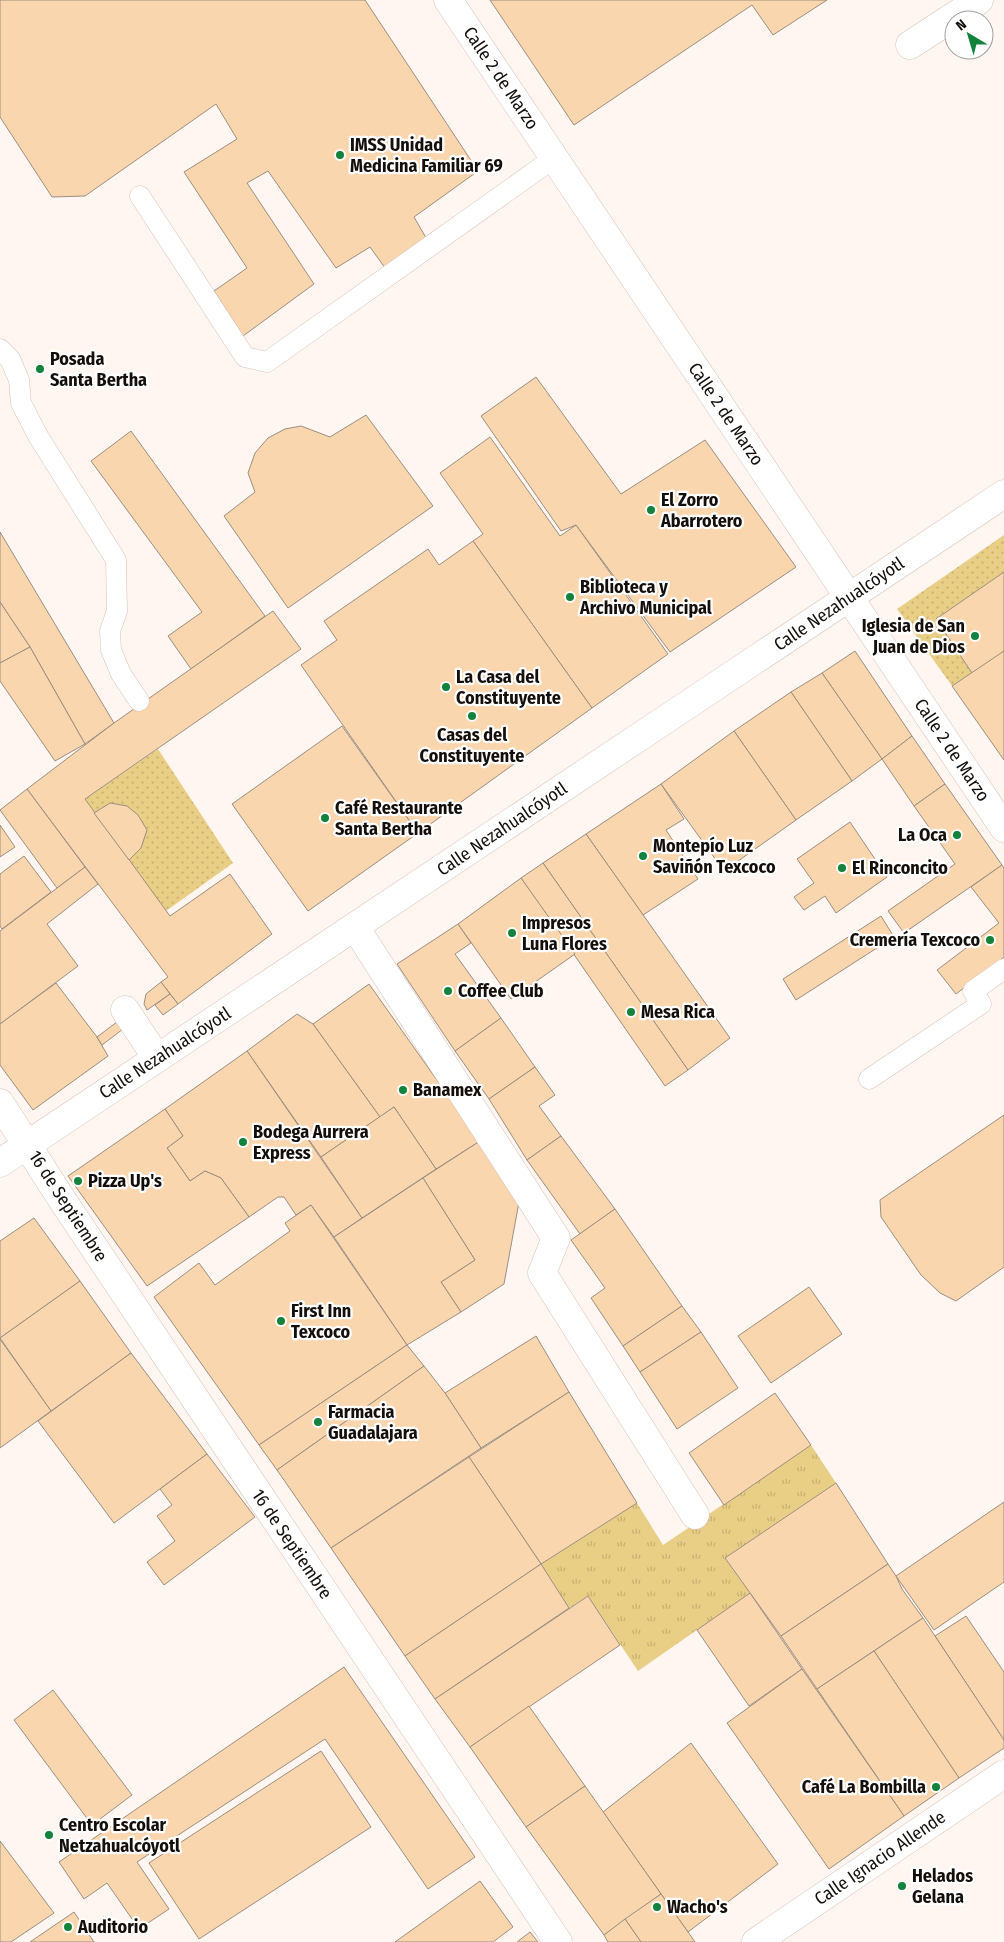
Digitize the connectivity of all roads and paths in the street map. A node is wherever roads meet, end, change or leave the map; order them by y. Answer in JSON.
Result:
{"nodes":[{"id":1,"x":448,"y":0,"type":"edge"},
{"id":2,"x":979,"y":0,"type":"edge"},
{"id":3,"x":910,"y":45,"type":"dead end"},
{"id":4,"x":554,"y":158,"type":"junction"},
{"id":5,"x":140,"y":196,"type":"dead end"},
{"id":6,"x":0,"y":349,"type":"edge"},
{"id":7,"x":1004,"y":494,"type":"edge"},
{"id":8,"x":850,"y":598,"type":"junction"},
{"id":9,"x":139,"y":701,"type":"dead end"},
{"id":10,"x":1004,"y":828,"type":"edge"},
{"id":11,"x":355,"y":927,"type":"junction"},
{"id":12,"x":1004,"y":969,"type":"edge"},
{"id":13,"x":125,"y":1010,"type":"dead end"},
{"id":14,"x":157,"y":1058,"type":"junction"},
{"id":15,"x":868,"y":1079,"type":"dead end"},
{"id":16,"x":0,"y":1102,"type":"edge"},
{"id":17,"x":28,"y":1144,"type":"junction"},
{"id":18,"x":0,"y":1163,"type":"edge"},
{"id":19,"x":695,"y":1515,"type":"dead end"},
{"id":20,"x":1004,"y":1774,"type":"edge"},
{"id":21,"x":558,"y":1942,"type":"edge"},
{"id":22,"x":756,"y":1942,"type":"edge"}],
"edges":[{"from":1,"to":4,"type":"street","name":"Calle 2 de Marzo"},
{"from":2,"to":3,"type":"street"},
{"from":4,"to":5,"type":"lane"},
{"from":4,"to":8,"type":"street","name":"Calle 2 de Marzo"},
{"from":6,"to":9,"type":"lane"},
{"from":7,"to":8,"type":"street","name":"Calle Nezahualcóyotl"},
{"from":8,"to":10,"type":"street","name":"Calle 2 de Marzo"},
{"from":8,"to":11,"type":"street","name":"Calle Nezahualcóyotl"},
{"from":11,"to":14,"type":"street","name":"Calle Nezahualcóyotl"},
{"from":11,"to":19,"type":"street"},
{"from":12,"to":15,"type":"lane"},
{"from":13,"to":14,"type":"street"},
{"from":14,"to":17,"type":"street","name":"Calle Nezahualcóyotl"},
{"from":16,"to":17,"type":"street","name":"16 de Septiembre"},
{"from":17,"to":18,"type":"street","name":"Calle Nezahualcóyotl"},
{"from":17,"to":21,"type":"street","name":"16 de Septiembre"},
{"from":20,"to":22,"type":"street","name":"Calle Ignacio Allende"}]}
